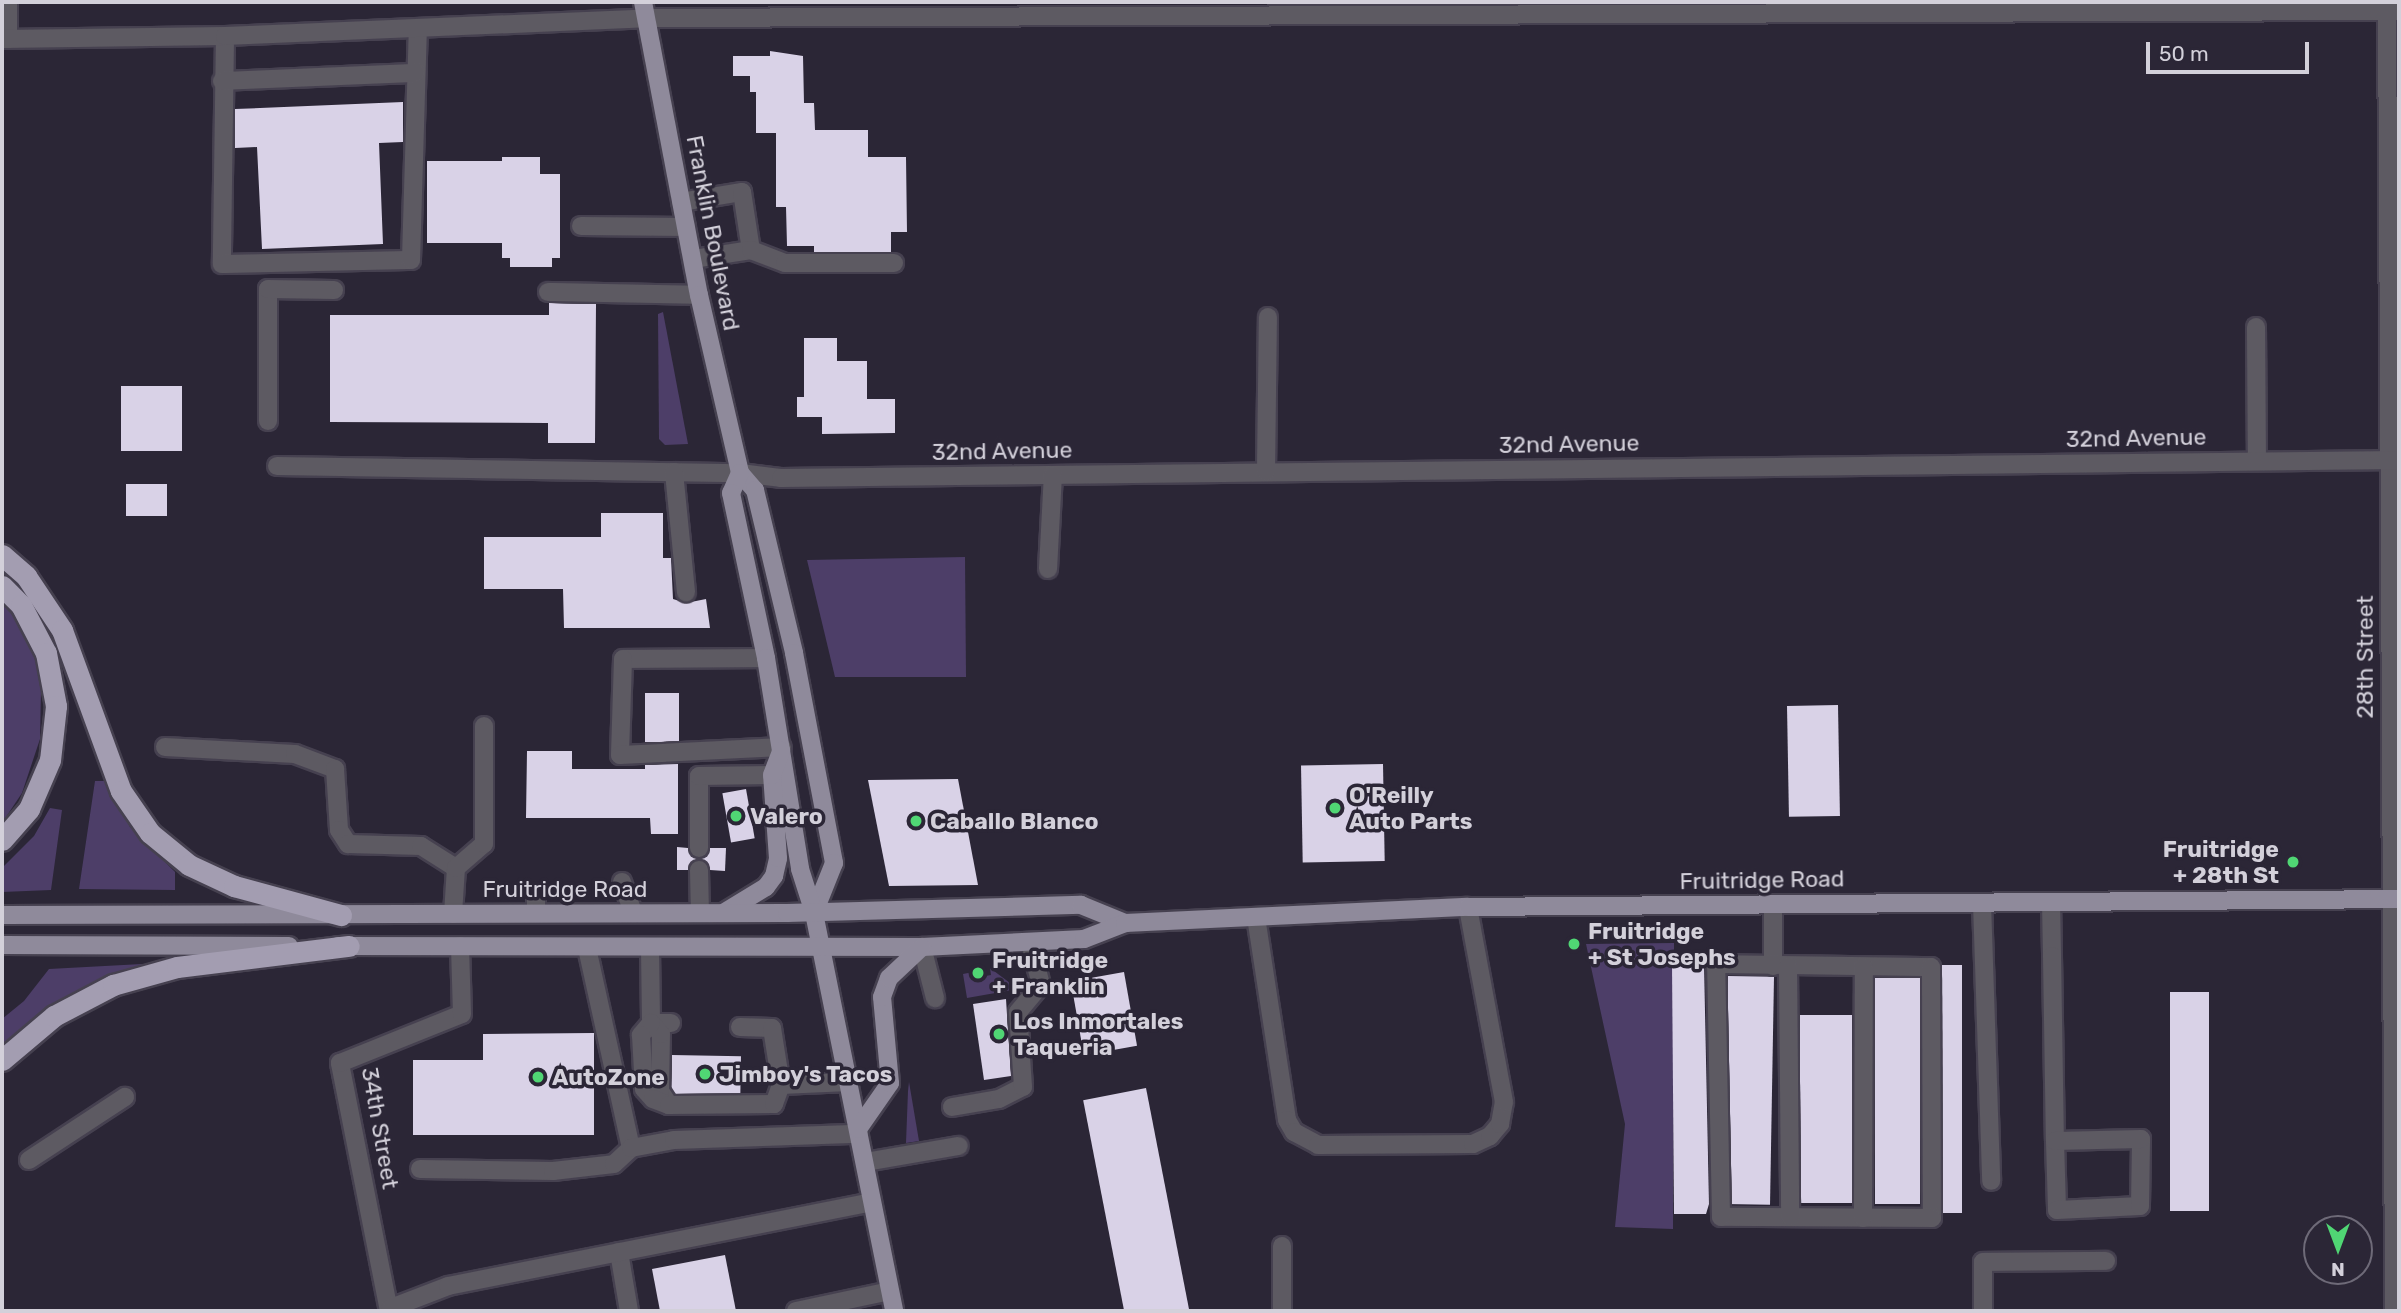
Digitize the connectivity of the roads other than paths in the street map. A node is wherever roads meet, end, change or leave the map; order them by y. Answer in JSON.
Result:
{"nodes":[{"id":1,"x":8,"y":2,"type":"edge"},
{"id":2,"x":2391,"y":8,"type":"edge"},
{"id":3,"x":644,"y":10,"type":"edge"},
{"id":4,"x":418,"y":29,"type":"junction"},
{"id":5,"x":225,"y":36,"type":"junction"},
{"id":6,"x":5,"y":38,"type":"edge"},
{"id":7,"x":416,"y":73,"type":"junction"},
{"id":8,"x":222,"y":81,"type":"junction"},
{"id":9,"x":681,"y":202,"type":"junction"},
{"id":10,"x":581,"y":226,"type":"dead end"},
{"id":11,"x":686,"y":227,"type":"junction"},
{"id":12,"x":751,"y":250,"type":"junction"},
{"id":13,"x":693,"y":259,"type":"junction"},
{"id":14,"x":894,"y":263,"type":"dead end"},
{"id":15,"x":334,"y":290,"type":"dead end"},
{"id":16,"x":548,"y":292,"type":"dead end"},
{"id":17,"x":699,"y":295,"type":"junction"},
{"id":18,"x":1268,"y":317,"type":"dead end"},
{"id":19,"x":2256,"y":327,"type":"dead end"},
{"id":20,"x":268,"y":421,"type":"dead end"},
{"id":21,"x":2394,"y":460,"type":"edge"},
{"id":22,"x":2257,"y":461,"type":"junction"},
{"id":23,"x":277,"y":466,"type":"dead end"},
{"id":24,"x":674,"y":472,"type":"junction"},
{"id":25,"x":1266,"y":472,"type":"junction"},
{"id":26,"x":740,"y":473,"type":"junction"},
{"id":27,"x":1053,"y":475,"type":"junction"},
{"id":28,"x":2,"y":555,"type":"edge"},
{"id":29,"x":1048,"y":569,"type":"dead end"},
{"id":30,"x":2,"y":586,"type":"edge"},
{"id":31,"x":686,"y":592,"type":"dead end"},
{"id":32,"x":766,"y":658,"type":"junction"},
{"id":33,"x":484,"y":726,"type":"dead end"},
{"id":34,"x":165,"y":747,"type":"dead end"},
{"id":35,"x":782,"y":747,"type":"junction"},
{"id":36,"x":772,"y":775,"type":"junction"},
{"id":37,"x":2395,"y":838,"type":"edge"},
{"id":38,"x":2,"y":840,"type":"edge"},
{"id":39,"x":699,"y":848,"type":"dead end"},
{"id":40,"x":456,"y":868,"type":"junction"},
{"id":41,"x":699,"y":870,"type":"dead end"},
{"id":42,"x":622,"y":883,"type":"dead end"},
{"id":43,"x":536,"y":893,"type":"dead end"},
{"id":44,"x":2395,"y":899,"type":"edge"},
{"id":45,"x":2051,"y":902,"type":"junction"},
{"id":46,"x":1982,"y":903,"type":"junction"},
{"id":47,"x":1773,"y":905,"type":"junction"},
{"id":48,"x":1468,"y":907,"type":"junction"},
{"id":49,"x":633,"y":912,"type":"junction"},
{"id":50,"x":536,"y":913,"type":"junction"},
{"id":51,"x":700,"y":913,"type":"junction"},
{"id":52,"x":724,"y":913,"type":"junction"},
{"id":53,"x":814,"y":913,"type":"junction"},
{"id":54,"x":453,"y":914,"type":"junction"},
{"id":55,"x":2,"y":915,"type":"edge"},
{"id":56,"x":341,"y":915,"type":"junction"},
{"id":57,"x":1256,"y":916,"type":"junction"},
{"id":58,"x":1125,"y":923,"type":"junction"},
{"id":59,"x":1030,"y":942,"type":"junction"},
{"id":60,"x":2,"y":945,"type":"edge"},
{"id":61,"x":349,"y":946,"type":"junction"},
{"id":62,"x":460,"y":946,"type":"junction"},
{"id":63,"x":821,"y":946,"type":"junction"},
{"id":64,"x":922,"y":947,"type":"junction"},
{"id":65,"x":587,"y":948,"type":"junction"},
{"id":66,"x":650,"y":949,"type":"junction"},
{"id":67,"x":1781,"y":966,"type":"junction"},
{"id":68,"x":1864,"y":967,"type":"junction"},
{"id":69,"x":935,"y":998,"type":"dead end"},
{"id":70,"x":650,"y":1023,"type":"junction"},
{"id":71,"x":671,"y":1023,"type":"dead end"},
{"id":72,"x":740,"y":1027,"type":"dead end"},
{"id":73,"x":2396,"y":1040,"type":"edge"},
{"id":74,"x":2,"y":1060,"type":"edge"},
{"id":75,"x":849,"y":1082,"type":"junction"},
{"id":76,"x":781,"y":1085,"type":"junction"},
{"id":77,"x":125,"y":1097,"type":"dead end"},
{"id":78,"x":953,"y":1107,"type":"dead end"},
{"id":79,"x":858,"y":1131,"type":"junction"},
{"id":80,"x":2055,"y":1141,"type":"junction"},
{"id":81,"x":959,"y":1146,"type":"dead end"},
{"id":82,"x":631,"y":1148,"type":"junction"},
{"id":83,"x":29,"y":1160,"type":"dead end"},
{"id":84,"x":864,"y":1163,"type":"junction"},
{"id":85,"x":420,"y":1169,"type":"dead end"},
{"id":86,"x":1990,"y":1181,"type":"dead end"},
{"id":87,"x":872,"y":1202,"type":"junction"},
{"id":88,"x":1790,"y":1217,"type":"junction"},
{"id":89,"x":1863,"y":1218,"type":"junction"},
{"id":90,"x":1282,"y":1246,"type":"dead end"},
{"id":91,"x":619,"y":1252,"type":"junction"},
{"id":92,"x":2106,"y":1261,"type":"dead end"},
{"id":93,"x":890,"y":1291,"type":"junction"},
{"id":94,"x":391,"y":1310,"type":"edge"},
{"id":95,"x":629,"y":1311,"type":"edge"},
{"id":96,"x":796,"y":1311,"type":"edge"},
{"id":97,"x":894,"y":1311,"type":"edge"},
{"id":98,"x":1282,"y":1311,"type":"edge"},
{"id":99,"x":1983,"y":1311,"type":"edge"},
{"id":100,"x":2393,"y":1311,"type":"edge"}],
"edges":[{"from":1,"to":6,"type":"street"},
{"from":2,"to":3,"type":"street"},
{"from":2,"to":21,"type":"street","name":"28th Street"},
{"from":3,"to":4,"type":"street"},
{"from":3,"to":9,"type":"main road","name":"Franklin Boulevard"},
{"from":4,"to":5,"type":"street"},
{"from":4,"to":7,"type":"street"},
{"from":5,"to":6,"type":"street"},
{"from":5,"to":8,"type":"street"},
{"from":7,"to":8,"type":"street"},
{"from":7,"to":8,"type":"street"},
{"from":9,"to":11,"type":"main road","name":"Franklin Boulevard"},
{"from":9,"to":12,"type":"street"},
{"from":10,"to":11,"type":"street"},
{"from":11,"to":13,"type":"main road","name":"Franklin Boulevard"},
{"from":12,"to":13,"type":"street"},
{"from":12,"to":14,"type":"street"},
{"from":13,"to":17,"type":"main road","name":"Franklin Boulevard"},
{"from":15,"to":20,"type":"street"},
{"from":16,"to":17,"type":"street"},
{"from":17,"to":26,"type":"main road","name":"Franklin Boulevard"},
{"from":18,"to":25,"type":"street"},
{"from":19,"to":22,"type":"street"},
{"from":21,"to":22,"type":"street","name":"32nd Avenue"},
{"from":21,"to":37,"type":"street","name":"28th Street"},
{"from":22,"to":25,"type":"street","name":"32nd Avenue"},
{"from":23,"to":24,"type":"street","name":"32nd Avenue"},
{"from":24,"to":26,"type":"street","name":"32nd Avenue"},
{"from":24,"to":31,"type":"street"},
{"from":25,"to":27,"type":"street","name":"32nd Avenue"},
{"from":26,"to":27,"type":"street","name":"32nd Avenue"},
{"from":26,"to":32,"type":"main road","name":"Franklin Boulevard"},
{"from":26,"to":53,"type":"main road","name":"Franklin Boulevard"},
{"from":27,"to":29,"type":"street"},
{"from":28,"to":56,"type":"highway"},
{"from":30,"to":38,"type":"highway"},
{"from":32,"to":35,"type":"main road","name":"Franklin Boulevard"},
{"from":32,"to":35,"type":"street"},
{"from":33,"to":40,"type":"street"},
{"from":34,"to":40,"type":"street"},
{"from":35,"to":36,"type":"main road"},
{"from":35,"to":53,"type":"main road","name":"Franklin Boulevard"},
{"from":36,"to":39,"type":"street"},
{"from":36,"to":52,"type":"main road"},
{"from":37,"to":44,"type":"street","name":"28th Street"},
{"from":40,"to":54,"type":"street"},
{"from":41,"to":51,"type":"street"},
{"from":42,"to":49,"type":"street"},
{"from":43,"to":50,"type":"street"},
{"from":44,"to":45,"type":"main road","name":"Fruitridge Road"},
{"from":44,"to":73,"type":"street","name":"28th Street"},
{"from":45,"to":46,"type":"main road","name":"Fruitridge Road"},
{"from":45,"to":80,"type":"street"},
{"from":46,"to":47,"type":"main road","name":"Fruitridge Road"},
{"from":46,"to":86,"type":"street"},
{"from":47,"to":48,"type":"main road","name":"Fruitridge Road"},
{"from":47,"to":67,"type":"street"},
{"from":48,"to":57,"type":"main road","name":"Fruitridge Road"},
{"from":48,"to":57,"type":"street"},
{"from":49,"to":50,"type":"main road","name":"Fruitridge Road"},
{"from":49,"to":51,"type":"main road","name":"Fruitridge Road"},
{"from":50,"to":54,"type":"main road","name":"Fruitridge Road"},
{"from":51,"to":52,"type":"main road","name":"Fruitridge Road"},
{"from":52,"to":53,"type":"main road","name":"Fruitridge Road"},
{"from":53,"to":58,"type":"main road","name":"Fruitridge Road"},
{"from":53,"to":63,"type":"main road","name":"Franklin Boulevard"},
{"from":54,"to":56,"type":"main road","name":"Fruitridge Road"},
{"from":55,"to":56,"type":"main road","name":"Fruitridge Road"},
{"from":57,"to":58,"type":"main road","name":"Fruitridge Road"},
{"from":58,"to":59,"type":"main road","name":"Fruitridge Road"},
{"from":59,"to":64,"type":"main road","name":"Fruitridge Road"},
{"from":59,"to":78,"type":"street"},
{"from":60,"to":61,"type":"main road","name":"Fruitridge Road"},
{"from":61,"to":62,"type":"main road","name":"Fruitridge Road"},
{"from":61,"to":74,"type":"highway"},
{"from":62,"to":65,"type":"main road","name":"Fruitridge Road"},
{"from":62,"to":94,"type":"street","name":"34th Street"},
{"from":63,"to":64,"type":"main road","name":"Fruitridge Road"},
{"from":63,"to":66,"type":"main road","name":"Fruitridge Road"},
{"from":63,"to":75,"type":"main road","name":"Franklin Boulevard"},
{"from":64,"to":69,"type":"street"},
{"from":64,"to":79,"type":"main road"},
{"from":65,"to":66,"type":"main road","name":"Fruitridge Road"},
{"from":65,"to":82,"type":"street"},
{"from":66,"to":70,"type":"street"},
{"from":67,"to":68,"type":"street"},
{"from":67,"to":88,"type":"street"},
{"from":67,"to":88,"type":"street"},
{"from":68,"to":89,"type":"street"},
{"from":68,"to":89,"type":"street"},
{"from":70,"to":71,"type":"street"},
{"from":70,"to":76,"type":"street"},
{"from":72,"to":76,"type":"street"},
{"from":73,"to":100,"type":"street","name":"28th Street"},
{"from":75,"to":76,"type":"street"},
{"from":75,"to":79,"type":"main road","name":"Franklin Boulevard"},
{"from":77,"to":83,"type":"street"},
{"from":79,"to":82,"type":"street"},
{"from":79,"to":84,"type":"main road","name":"Franklin Boulevard"},
{"from":80,"to":80,"type":"street"},
{"from":81,"to":84,"type":"street"},
{"from":82,"to":85,"type":"street"},
{"from":84,"to":87,"type":"main road","name":"Franklin Boulevard"},
{"from":87,"to":91,"type":"street"},
{"from":87,"to":93,"type":"main road","name":"Franklin Boulevard"},
{"from":88,"to":89,"type":"street"},
{"from":90,"to":98,"type":"street"},
{"from":91,"to":94,"type":"street"},
{"from":91,"to":95,"type":"street"},
{"from":92,"to":99,"type":"street"},
{"from":93,"to":96,"type":"street"},
{"from":93,"to":97,"type":"main road","name":"Franklin Boulevard"}]}
